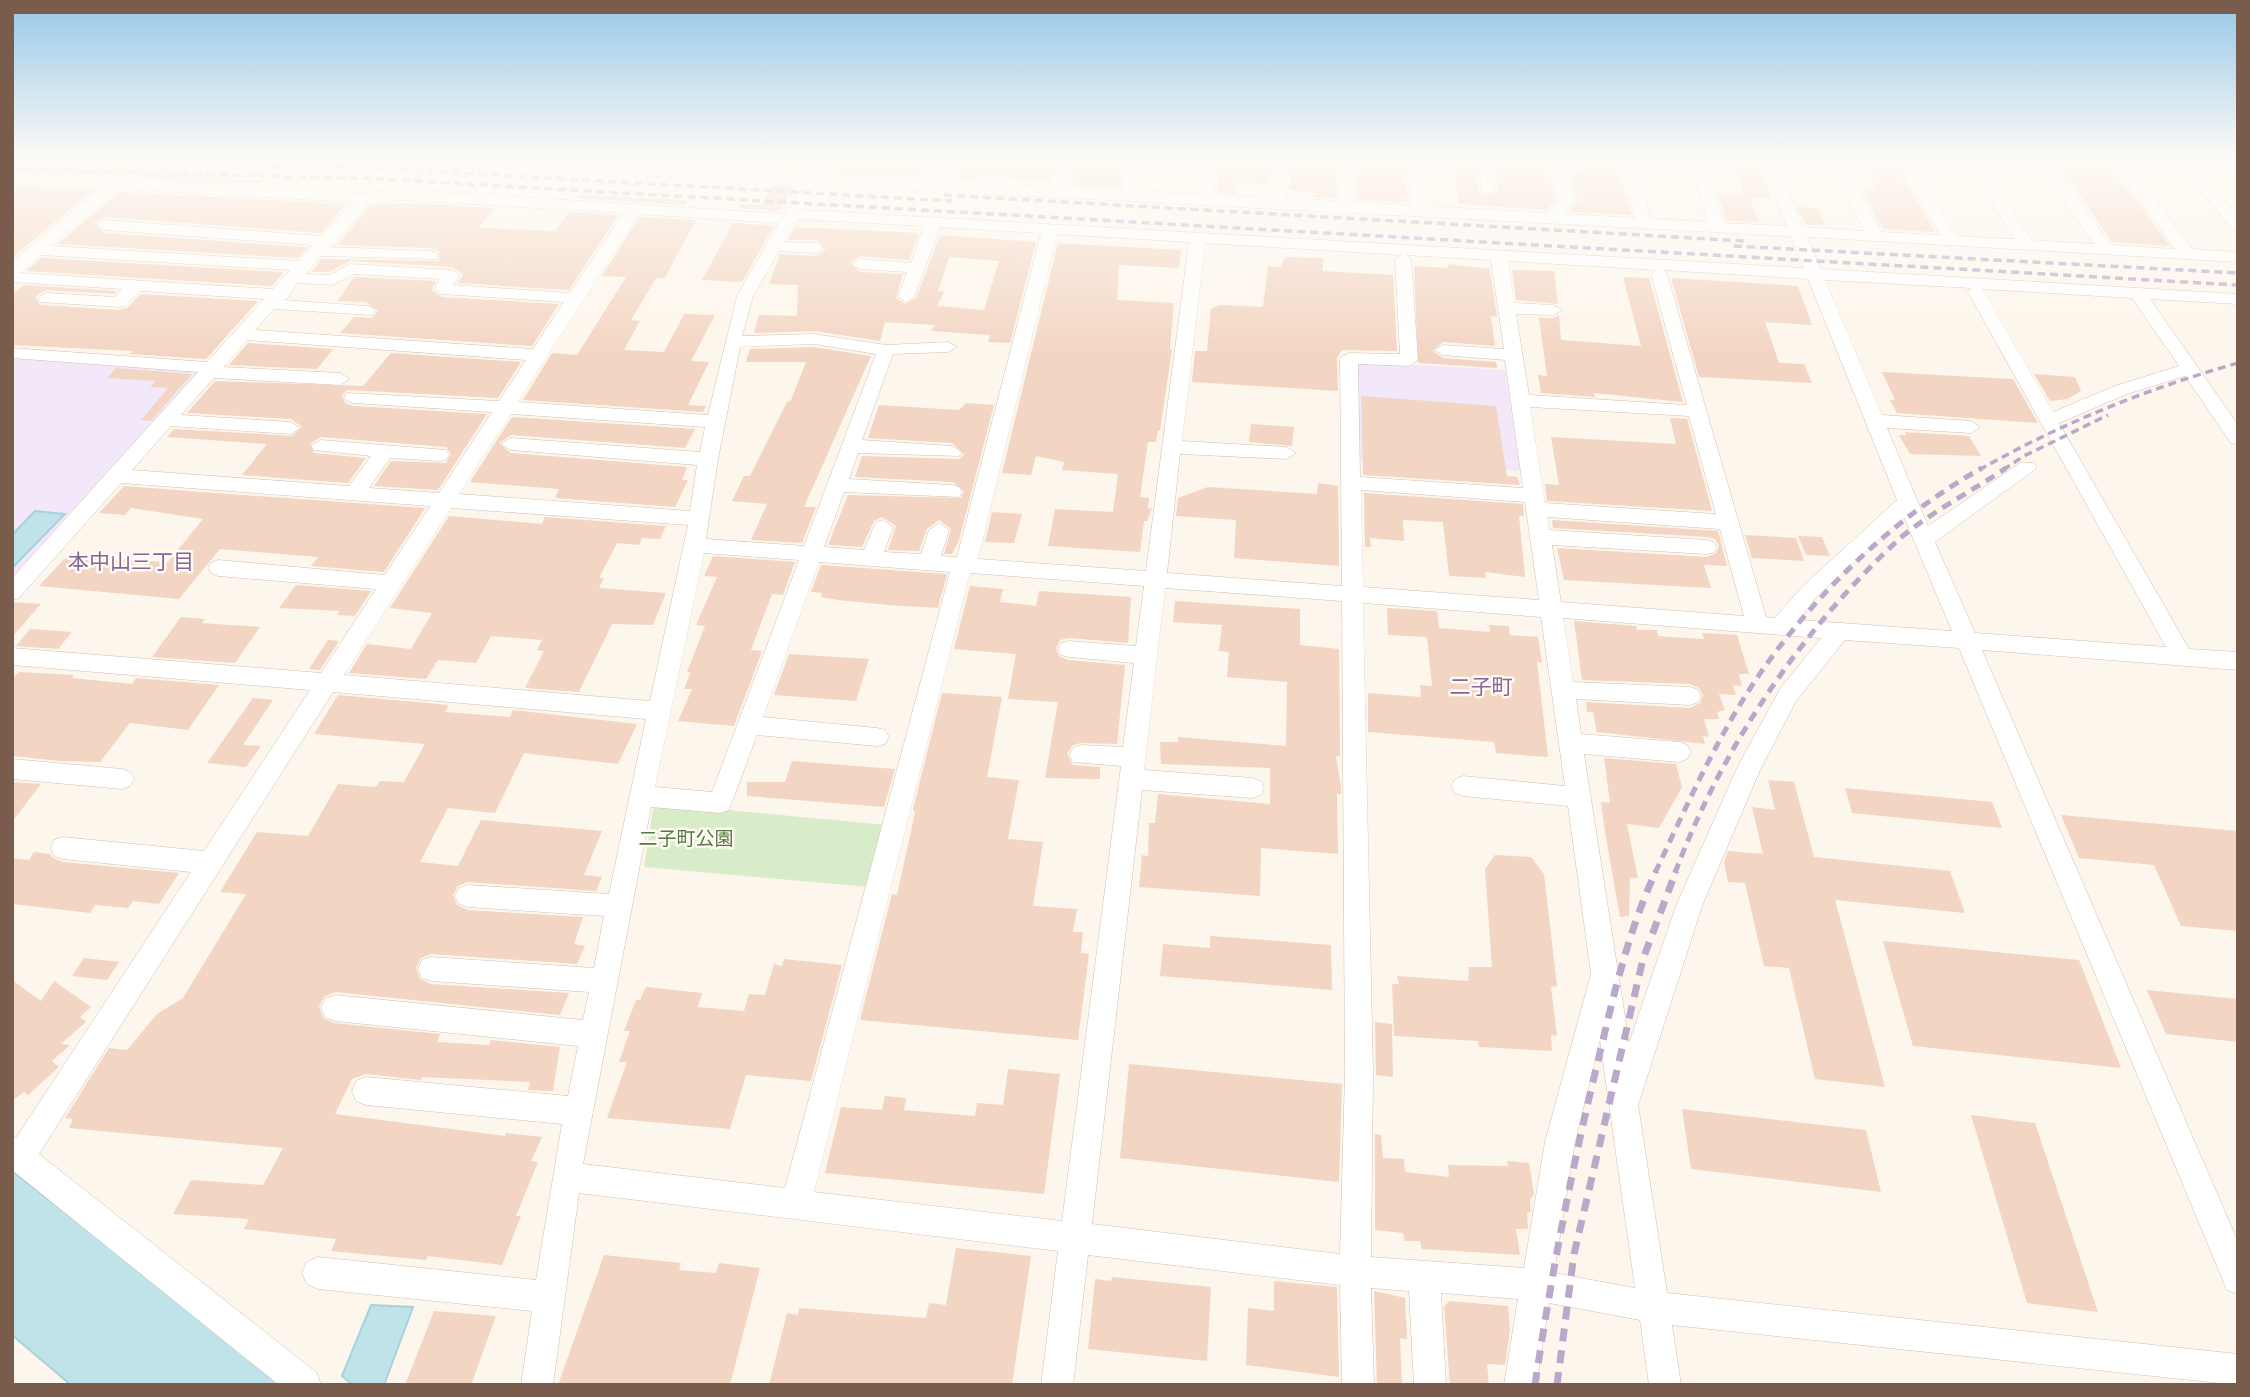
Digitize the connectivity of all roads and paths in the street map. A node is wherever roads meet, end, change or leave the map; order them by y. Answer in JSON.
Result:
{"nodes":[{"id":1,"x":67,"y":224,"type":"edge"},
{"id":2,"x":342,"y":224,"type":"edge"},
{"id":3,"x":623,"y":224,"type":"edge"},
{"id":4,"x":786,"y":224,"type":"edge"},
{"id":5,"x":933,"y":224,"type":"edge"},
{"id":6,"x":953,"y":224,"type":"edge"},
{"id":7,"x":1662,"y":224,"type":"edge"},
{"id":8,"x":1717,"y":224,"type":"edge"},
{"id":9,"x":1794,"y":224,"type":"edge"},
{"id":10,"x":1870,"y":224,"type":"edge"},
{"id":11,"x":1941,"y":224,"type":"edge"},
{"id":12,"x":2013,"y":224,"type":"edge"},
{"id":13,"x":2087,"y":224,"type":"edge"},
{"id":14,"x":2165,"y":224,"type":"edge"},
{"id":15,"x":105,"y":225,"type":"dead end"},
{"id":16,"x":1718,"y":228,"type":"junction"},
{"id":17,"x":1050,"y":230,"type":"junction"},
{"id":18,"x":1797,"y":232,"type":"junction"},
{"id":19,"x":1875,"y":236,"type":"junction"},
{"id":20,"x":1197,"y":239,"type":"junction"},
{"id":21,"x":1951,"y":242,"type":"junction"},
{"id":22,"x":2026,"y":245,"type":"junction"},
{"id":23,"x":324,"y":246,"type":"junction"},
{"id":24,"x":774,"y":246,"type":"junction"},
{"id":25,"x":816,"y":248,"type":"dead end"},
{"id":26,"x":37,"y":250,"type":"junction"},
{"id":27,"x":2106,"y":250,"type":"junction"},
{"id":28,"x":2188,"y":255,"type":"junction"},
{"id":29,"x":431,"y":256,"type":"dead end"},
{"id":30,"x":1499,"y":256,"type":"junction"},
{"id":31,"x":2238,"y":257,"type":"edge"},
{"id":32,"x":1403,"y":259,"type":"dead end"},
{"id":33,"x":860,"y":264,"type":"dead end"},
{"id":34,"x":917,"y":268,"type":"junction"},
{"id":35,"x":12,"y":271,"type":"edge"},
{"id":36,"x":301,"y":272,"type":"junction"},
{"id":37,"x":1659,"y":274,"type":"dead end"},
{"id":38,"x":1815,"y":274,"type":"junction"},
{"id":39,"x":12,"y":277,"type":"edge"},
{"id":40,"x":136,"y":285,"type":"junction"},
{"id":41,"x":1976,"y":292,"type":"dead end"},
{"id":42,"x":2137,"y":293,"type":"junction"},
{"id":43,"x":906,"y":296,"type":"dead end"},
{"id":44,"x":46,"y":298,"type":"dead end"},
{"id":45,"x":575,"y":298,"type":"junction"},
{"id":46,"x":2238,"y":299,"type":"edge"},
{"id":47,"x":277,"y":300,"type":"junction"},
{"id":48,"x":1507,"y":308,"type":"junction"},
{"id":49,"x":1553,"y":310,"type":"dead end"},
{"id":50,"x":366,"y":311,"type":"dead end"},
{"id":51,"x":245,"y":335,"type":"junction"},
{"id":52,"x":732,"y":342,"type":"junction"},
{"id":53,"x":948,"y":347,"type":"dead end"},
{"id":54,"x":1443,"y":350,"type":"dead end"},
{"id":55,"x":886,"y":351,"type":"junction"},
{"id":56,"x":12,"y":353,"type":"edge"},
{"id":57,"x":540,"y":355,"type":"junction"},
{"id":58,"x":1514,"y":355,"type":"junction"},
{"id":59,"x":2189,"y":369,"type":"junction"},
{"id":60,"x":213,"y":370,"type":"junction"},
{"id":61,"x":340,"y":379,"type":"dead end"},
{"id":62,"x":354,"y":397,"type":"dead end"},
{"id":63,"x":1521,"y":400,"type":"junction"},
{"id":64,"x":505,"y":407,"type":"junction"},
{"id":65,"x":1685,"y":411,"type":"dead end"},
{"id":66,"x":2058,"y":417,"type":"dead end"},
{"id":67,"x":167,"y":420,"type":"junction"},
{"id":68,"x":1874,"y":421,"type":"junction"},
{"id":69,"x":716,"y":422,"type":"junction"},
{"id":70,"x":1971,"y":427,"type":"dead end"},
{"id":71,"x":291,"y":428,"type":"dead end"},
{"id":72,"x":2238,"y":439,"type":"edge"},
{"id":73,"x":511,"y":444,"type":"dead end"},
{"id":74,"x":321,"y":446,"type":"dead end"},
{"id":75,"x":850,"y":446,"type":"junction"},
{"id":76,"x":1171,"y":447,"type":"junction"},
{"id":77,"x":385,"y":451,"type":"junction"},
{"id":78,"x":952,"y":452,"type":"dead end"},
{"id":79,"x":1286,"y":453,"type":"dead end"},
{"id":80,"x":439,"y":455,"type":"dead end"},
{"id":81,"x":708,"y":459,"type":"junction"},
{"id":82,"x":2027,"y":468,"type":"dead end"},
{"id":83,"x":117,"y":476,"type":"junction"},
{"id":84,"x":1350,"y":483,"type":"junction"},
{"id":85,"x":838,"y":485,"type":"junction"},
{"id":86,"x":952,"y":492,"type":"dead end"},
{"id":87,"x":355,"y":494,"type":"junction"},
{"id":88,"x":447,"y":500,"type":"junction"},
{"id":89,"x":1908,"y":502,"type":"junction"},
{"id":90,"x":1536,"y":503,"type":"junction"},
{"id":91,"x":699,"y":519,"type":"junction"},
{"id":92,"x":1728,"y":522,"type":"junction"},
{"id":93,"x":883,"y":527,"type":"dead end"},
{"id":94,"x":939,"y":530,"type":"dead end"},
{"id":95,"x":1542,"y":537,"type":"junction"},
{"id":96,"x":1924,"y":540,"type":"junction"},
{"id":97,"x":695,"y":545,"type":"junction"},
{"id":98,"x":1707,"y":547,"type":"dead end"},
{"id":99,"x":812,"y":553,"type":"junction"},
{"id":100,"x":872,"y":557,"type":"junction"},
{"id":101,"x":929,"y":561,"type":"junction"},
{"id":102,"x":964,"y":564,"type":"junction"},
{"id":103,"x":218,"y":568,"type":"dead end"},
{"id":104,"x":1155,"y":579,"type":"junction"},
{"id":105,"x":391,"y":583,"type":"junction"},
{"id":106,"x":12,"y":592,"type":"edge"},
{"id":107,"x":1350,"y":593,"type":"junction"},
{"id":108,"x":1553,"y":608,"type":"junction"},
{"id":109,"x":1757,"y":623,"type":"junction"},
{"id":110,"x":1782,"y":625,"type":"junction"},
{"id":111,"x":1841,"y":629,"type":"junction"},
{"id":112,"x":1968,"y":639,"type":"junction"},
{"id":113,"x":1069,"y":649,"type":"dead end"},
{"id":114,"x":1146,"y":654,"type":"junction"},
{"id":115,"x":12,"y":656,"type":"edge"},
{"id":116,"x":2182,"y":656,"type":"junction"},
{"id":117,"x":2238,"y":661,"type":"edge"},
{"id":118,"x":325,"y":684,"type":"junction"},
{"id":119,"x":1563,"y":690,"type":"junction"},
{"id":120,"x":1690,"y":696,"type":"dead end"},
{"id":121,"x":661,"y":711,"type":"junction"},
{"id":122,"x":749,"y":725,"type":"junction"},
{"id":123,"x":877,"y":737,"type":"dead end"},
{"id":124,"x":1571,"y":743,"type":"junction"},
{"id":125,"x":1679,"y":752,"type":"dead end"},
{"id":126,"x":1081,"y":755,"type":"dead end"},
{"id":127,"x":1133,"y":768,"type":"junction"},
{"id":128,"x":12,"y":769,"type":"edge"},
{"id":129,"x":122,"y":779,"type":"dead end"},
{"id":130,"x":1463,"y":786,"type":"dead end"},
{"id":131,"x":1252,"y":788,"type":"dead end"},
{"id":132,"x":641,"y":796,"type":"junction"},
{"id":133,"x":1579,"y":797,"type":"junction"},
{"id":134,"x":63,"y":848,"type":"dead end"},
{"id":135,"x":212,"y":863,"type":"junction"},
{"id":136,"x":468,"y":896,"type":"dead end"},
{"id":137,"x":620,"y":906,"type":"junction"},
{"id":138,"x":1605,"y":968,"type":"junction"},
{"id":139,"x":431,"y":969,"type":"dead end"},
{"id":140,"x":605,"y":981,"type":"junction"},
{"id":141,"x":335,"y":1008,"type":"dead end"},
{"id":142,"x":594,"y":1034,"type":"junction"},
{"id":143,"x":366,"y":1091,"type":"dead end"},
{"id":144,"x":1625,"y":1107,"type":"junction"},
{"id":145,"x":579,"y":1111,"type":"junction"},
{"id":146,"x":16,"y":1155,"type":"edge"},
{"id":147,"x":566,"y":1177,"type":"junction"},
{"id":148,"x":796,"y":1205,"type":"junction"},
{"id":149,"x":1074,"y":1239,"type":"junction"},
{"id":150,"x":1355,"y":1271,"type":"junction"},
{"id":151,"x":318,"y":1273,"type":"dead end"},
{"id":152,"x":1424,"y":1277,"type":"junction"},
{"id":153,"x":2238,"y":1279,"type":"edge"},
{"id":154,"x":1538,"y":1285,"type":"junction"},
{"id":155,"x":549,"y":1297,"type":"junction"},
{"id":156,"x":1654,"y":1307,"type":"junction"},
{"id":157,"x":2238,"y":1370,"type":"edge"},
{"id":158,"x":305,"y":1385,"type":"edge"},
{"id":159,"x":537,"y":1385,"type":"edge"},
{"id":160,"x":1057,"y":1385,"type":"edge"},
{"id":161,"x":1357,"y":1385,"type":"edge"},
{"id":162,"x":1430,"y":1385,"type":"edge"},
{"id":163,"x":1520,"y":1385,"type":"edge"},
{"id":164,"x":1665,"y":1385,"type":"edge"}],
"edges":[{"from":1,"to":26,"type":"street"},
{"from":2,"to":23,"type":"street"},
{"from":3,"to":45,"type":"street"},
{"from":4,"to":24,"type":"street"},
{"from":5,"to":34,"type":"street"},
{"from":6,"to":17,"type":"street"},
{"from":7,"to":16,"type":"street"},
{"from":8,"to":16,"type":"street"},
{"from":9,"to":18,"type":"street"},
{"from":10,"to":19,"type":"street"},
{"from":11,"to":21,"type":"street"},
{"from":12,"to":22,"type":"street"},
{"from":13,"to":27,"type":"street"},
{"from":14,"to":28,"type":"street"},
{"from":15,"to":23,"type":"street"},
{"from":16,"to":18,"type":"street"},
{"from":17,"to":20,"type":"street"},
{"from":17,"to":102,"type":"street"},
{"from":18,"to":19,"type":"street"},
{"from":18,"to":38,"type":"street"},
{"from":19,"to":21,"type":"street"},
{"from":20,"to":30,"type":"street"},
{"from":20,"to":76,"type":"street"},
{"from":21,"to":22,"type":"street"},
{"from":22,"to":27,"type":"street"},
{"from":23,"to":29,"type":"street"},
{"from":23,"to":36,"type":"street"},
{"from":24,"to":25,"type":"street"},
{"from":24,"to":52,"type":"street"},
{"from":26,"to":35,"type":"street"},
{"from":26,"to":36,"type":"street"},
{"from":27,"to":28,"type":"street"},
{"from":28,"to":31,"type":"street"},
{"from":30,"to":38,"type":"street"},
{"from":30,"to":48,"type":"street"},
{"from":32,"to":84,"type":"street"},
{"from":33,"to":34,"type":"street"},
{"from":34,"to":43,"type":"street"},
{"from":36,"to":45,"type":"street"},
{"from":36,"to":47,"type":"street"},
{"from":37,"to":92,"type":"street"},
{"from":38,"to":42,"type":"street"},
{"from":38,"to":68,"type":"street"},
{"from":39,"to":40,"type":"street"},
{"from":40,"to":44,"type":"street"},
{"from":40,"to":47,"type":"street"},
{"from":41,"to":116,"type":"street"},
{"from":42,"to":46,"type":"street"},
{"from":42,"to":59,"type":"street"},
{"from":45,"to":57,"type":"street"},
{"from":47,"to":50,"type":"street"},
{"from":47,"to":51,"type":"street"},
{"from":48,"to":49,"type":"street"},
{"from":48,"to":58,"type":"street"},
{"from":51,"to":57,"type":"street"},
{"from":51,"to":60,"type":"street"},
{"from":52,"to":55,"type":"street"},
{"from":52,"to":69,"type":"street"},
{"from":53,"to":55,"type":"street"},
{"from":54,"to":58,"type":"street"},
{"from":55,"to":75,"type":"street"},
{"from":56,"to":60,"type":"street"},
{"from":57,"to":64,"type":"street"},
{"from":58,"to":63,"type":"street"},
{"from":59,"to":66,"type":"street"},
{"from":59,"to":72,"type":"street"},
{"from":60,"to":61,"type":"street"},
{"from":60,"to":67,"type":"street"},
{"from":62,"to":64,"type":"street"},
{"from":63,"to":65,"type":"street"},
{"from":63,"to":90,"type":"street"},
{"from":64,"to":69,"type":"street"},
{"from":64,"to":88,"type":"street"},
{"from":67,"to":71,"type":"street"},
{"from":67,"to":83,"type":"street"},
{"from":68,"to":70,"type":"street"},
{"from":68,"to":89,"type":"street"},
{"from":69,"to":81,"type":"street"},
{"from":73,"to":81,"type":"street"},
{"from":74,"to":77,"type":"street"},
{"from":75,"to":78,"type":"street"},
{"from":75,"to":85,"type":"street"},
{"from":76,"to":79,"type":"street"},
{"from":76,"to":104,"type":"street"},
{"from":77,"to":80,"type":"street"},
{"from":77,"to":87,"type":"street"},
{"from":81,"to":91,"type":"street"},
{"from":82,"to":96,"type":"street"},
{"from":83,"to":87,"type":"street"},
{"from":83,"to":106,"type":"street"},
{"from":84,"to":90,"type":"street"},
{"from":84,"to":107,"type":"street"},
{"from":85,"to":86,"type":"street"},
{"from":85,"to":99,"type":"street"},
{"from":87,"to":88,"type":"street"},
{"from":88,"to":91,"type":"street"},
{"from":88,"to":105,"type":"street"},
{"from":89,"to":96,"type":"street"},
{"from":89,"to":110,"type":"street"},
{"from":90,"to":92,"type":"street"},
{"from":90,"to":95,"type":"street"},
{"from":91,"to":97,"type":"street"},
{"from":92,"to":109,"type":"street"},
{"from":93,"to":100,"type":"street"},
{"from":94,"to":101,"type":"street"},
{"from":95,"to":98,"type":"street"},
{"from":95,"to":108,"type":"street"},
{"from":96,"to":112,"type":"street"},
{"from":97,"to":99,"type":"street"},
{"from":97,"to":121,"type":"street"},
{"from":99,"to":100,"type":"street"},
{"from":99,"to":122,"type":"street"},
{"from":100,"to":101,"type":"street"},
{"from":101,"to":102,"type":"street"},
{"from":102,"to":104,"type":"street"},
{"from":102,"to":148,"type":"street"},
{"from":103,"to":105,"type":"street"},
{"from":104,"to":107,"type":"street"},
{"from":104,"to":114,"type":"street"},
{"from":105,"to":118,"type":"street"},
{"from":107,"to":108,"type":"street"},
{"from":107,"to":150,"type":"street"},
{"from":108,"to":109,"type":"street"},
{"from":108,"to":119,"type":"street"},
{"from":109,"to":110,"type":"street"},
{"from":110,"to":111,"type":"street"},
{"from":111,"to":112,"type":"street"},
{"from":111,"to":144,"type":"street"},
{"from":112,"to":116,"type":"street"},
{"from":112,"to":153,"type":"street"},
{"from":113,"to":114,"type":"street"},
{"from":114,"to":127,"type":"street"},
{"from":115,"to":118,"type":"street"},
{"from":116,"to":117,"type":"street"},
{"from":118,"to":121,"type":"street"},
{"from":118,"to":135,"type":"street"},
{"from":119,"to":120,"type":"street"},
{"from":119,"to":124,"type":"street"},
{"from":121,"to":132,"type":"street"},
{"from":122,"to":123,"type":"street"},
{"from":122,"to":132,"type":"street"},
{"from":124,"to":125,"type":"street"},
{"from":124,"to":133,"type":"street"},
{"from":126,"to":127,"type":"street"},
{"from":127,"to":131,"type":"street"},
{"from":127,"to":149,"type":"street"},
{"from":128,"to":129,"type":"street"},
{"from":130,"to":133,"type":"street"},
{"from":132,"to":137,"type":"street"},
{"from":133,"to":138,"type":"street"},
{"from":134,"to":135,"type":"street"},
{"from":135,"to":146,"type":"street"},
{"from":136,"to":137,"type":"street"},
{"from":137,"to":140,"type":"street"},
{"from":138,"to":144,"type":"street"},
{"from":138,"to":154,"type":"street"},
{"from":139,"to":140,"type":"street"},
{"from":140,"to":142,"type":"street"},
{"from":141,"to":142,"type":"street"},
{"from":142,"to":145,"type":"street"},
{"from":143,"to":145,"type":"street"},
{"from":144,"to":156,"type":"street"},
{"from":145,"to":147,"type":"street"},
{"from":146,"to":158,"type":"street"},
{"from":147,"to":148,"type":"street"},
{"from":147,"to":155,"type":"street"},
{"from":148,"to":149,"type":"street"},
{"from":149,"to":150,"type":"street"},
{"from":149,"to":160,"type":"street"},
{"from":150,"to":152,"type":"street"},
{"from":150,"to":161,"type":"street"},
{"from":151,"to":155,"type":"street"},
{"from":152,"to":154,"type":"street"},
{"from":152,"to":162,"type":"street"},
{"from":154,"to":156,"type":"street"},
{"from":154,"to":163,"type":"street"},
{"from":155,"to":159,"type":"street"},
{"from":156,"to":157,"type":"street"},
{"from":156,"to":164,"type":"street"}]}
